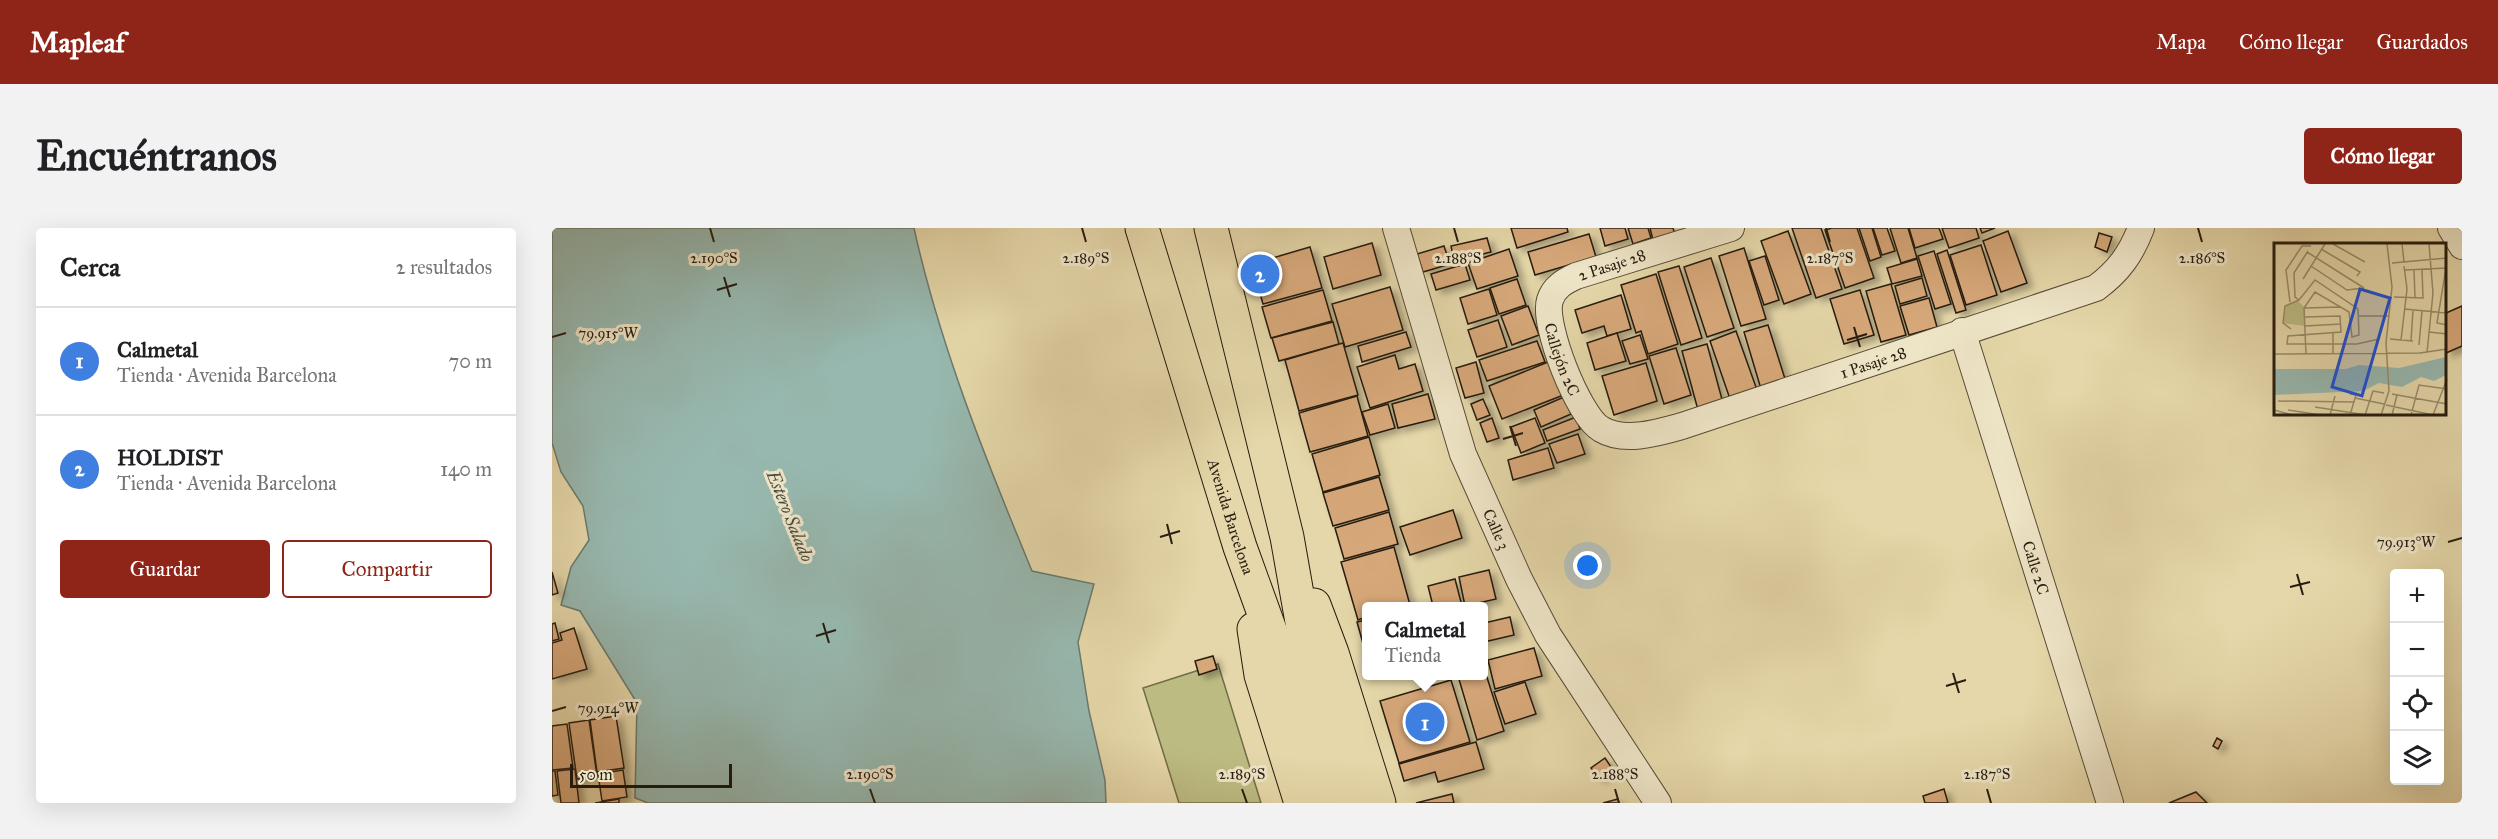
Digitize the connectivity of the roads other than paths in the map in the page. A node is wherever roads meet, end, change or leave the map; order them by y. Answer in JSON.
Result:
{"nodes":[{"id":1,"x":1142,"y":228,"type":"edge"},
{"id":2,"x":1211,"y":228,"type":"edge"},
{"id":3,"x":1396,"y":228,"type":"edge"},
{"id":4,"x":1731,"y":228,"type":"edge"},
{"id":5,"x":2141,"y":228,"type":"edge"},
{"id":6,"x":2451,"y":228,"type":"edge"},
{"id":7,"x":2462,"y":246,"type":"edge"},
{"id":8,"x":1562,"y":283,"type":"joint"},
{"id":9,"x":1962,"y":331,"type":"junction"},
{"id":10,"x":1602,"y":430,"type":"joint"},
{"id":11,"x":1287,"y":537,"type":"junction"},
{"id":12,"x":1240,"y":548,"type":"junction"},
{"id":13,"x":1297,"y":665,"type":"junction"},
{"id":14,"x":1301,"y":803,"type":"edge"},
{"id":15,"x":1326,"y":803,"type":"edge"},
{"id":16,"x":1353,"y":803,"type":"edge"},
{"id":17,"x":1379,"y":803,"type":"edge"},
{"id":18,"x":1658,"y":803,"type":"edge"},
{"id":19,"x":2110,"y":803,"type":"edge"}],
"edges":[{"from":1,"to":12,"type":"main road","name":"Avenida Barcelona"},
{"from":2,"to":11,"type":"main road","name":"Avenida Barcelona"},
{"from":3,"to":18,"type":"street","name":"Calle 3"},
{"from":4,"to":8,"type":"street","name":"2 Pasaje 28"},
{"from":5,"to":9,"type":"street","name":"1 Pasaje 28"},
{"from":6,"to":7,"type":"street"},
{"from":8,"to":10,"type":"street","name":"Callejón 2C"},
{"from":9,"to":10,"type":"street","name":"1 Pasaje 28"},
{"from":9,"to":19,"type":"street","name":"Calle 2C"},
{"from":11,"to":13,"type":"main road","name":"Avenida Barcelona"},
{"from":11,"to":17,"type":"main road"},
{"from":12,"to":13,"type":"main road","name":"Avenida Barcelona"},
{"from":12,"to":14,"type":"main road"},
{"from":13,"to":15,"type":"main road","name":"Avenida Barcelona"},
{"from":13,"to":16,"type":"main road","name":"Avenida Barcelona"}]}
